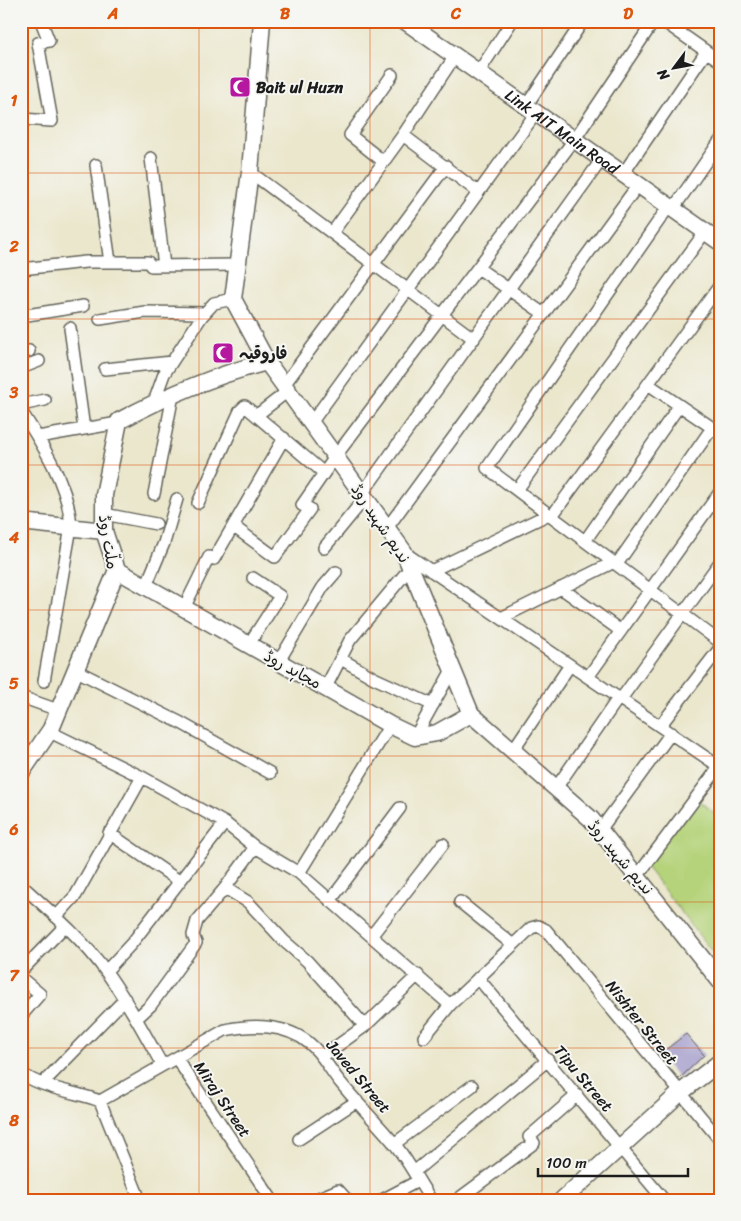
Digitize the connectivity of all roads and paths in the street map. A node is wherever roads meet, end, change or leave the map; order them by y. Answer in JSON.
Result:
{"nodes":[{"id":1,"x":41,"y":21,"type":"edge"},
{"id":2,"x":262,"y":21,"type":"edge"},
{"id":3,"x":405,"y":21,"type":"edge"},
{"id":4,"x":512,"y":21,"type":"edge"},
{"id":5,"x":583,"y":21,"type":"edge"},
{"id":6,"x":654,"y":21,"type":"edge"},
{"id":7,"x":664,"y":21,"type":"edge"},
{"id":8,"x":706,"y":52,"type":"junction"},
{"id":9,"x":455,"y":56,"type":"junction"},
{"id":10,"x":720,"y":61,"type":"edge"},
{"id":11,"x":478,"y":72,"type":"junction"},
{"id":12,"x":392,"y":76,"type":"dead end"},
{"id":13,"x":531,"y":109,"type":"junction"},
{"id":14,"x":21,"y":119,"type":"edge"},
{"id":15,"x":404,"y":135,"type":"junction"},
{"id":16,"x":574,"y":140,"type":"junction"},
{"id":17,"x":720,"y":141,"type":"edge"},
{"id":18,"x":150,"y":158,"type":"dead end"},
{"id":19,"x":602,"y":159,"type":"junction"},
{"id":20,"x":384,"y":162,"type":"junction"},
{"id":21,"x":96,"y":165,"type":"dead end"},
{"id":22,"x":446,"y":166,"type":"junction"},
{"id":23,"x":250,"y":172,"type":"junction"},
{"id":24,"x":623,"y":174,"type":"junction"},
{"id":25,"x":638,"y":185,"type":"junction"},
{"id":26,"x":478,"y":192,"type":"junction"},
{"id":27,"x":671,"y":208,"type":"junction"},
{"id":28,"x":705,"y":232,"type":"junction"},
{"id":29,"x":332,"y":233,"type":"junction"},
{"id":30,"x":720,"y":242,"type":"edge"},
{"id":31,"x":110,"y":262,"type":"junction"},
{"id":32,"x":373,"y":264,"type":"junction"},
{"id":33,"x":238,"y":265,"type":"junction"},
{"id":34,"x":164,"y":266,"type":"junction"},
{"id":35,"x":478,"y":268,"type":"junction"},
{"id":36,"x":21,"y":269,"type":"edge"},
{"id":37,"x":720,"y":285,"type":"edge"},
{"id":38,"x":407,"y":289,"type":"junction"},
{"id":39,"x":509,"y":290,"type":"junction"},
{"id":40,"x":233,"y":299,"type":"junction"},
{"id":41,"x":84,"y":306,"type":"dead end"},
{"id":42,"x":205,"y":313,"type":"junction"},
{"id":43,"x":544,"y":314,"type":"junction"},
{"id":44,"x":442,"y":315,"type":"junction"},
{"id":45,"x":21,"y":316,"type":"edge"},
{"id":46,"x":100,"y":319,"type":"dead end"},
{"id":47,"x":70,"y":328,"type":"dead end"},
{"id":48,"x":474,"y":339,"type":"junction"},
{"id":49,"x":39,"y":361,"type":"dead end"},
{"id":50,"x":172,"y":362,"type":"junction"},
{"id":51,"x":267,"y":362,"type":"junction"},
{"id":52,"x":21,"y":368,"type":"edge"},
{"id":53,"x":105,"y":369,"type":"dead end"},
{"id":54,"x":648,"y":384,"type":"junction"},
{"id":55,"x":286,"y":388,"type":"junction"},
{"id":56,"x":173,"y":395,"type":"junction"},
{"id":57,"x":45,"y":400,"type":"dead end"},
{"id":58,"x":154,"y":402,"type":"junction"},
{"id":59,"x":21,"y":405,"type":"edge"},
{"id":60,"x":679,"y":406,"type":"junction"},
{"id":61,"x":21,"y":411,"type":"edge"},
{"id":62,"x":257,"y":415,"type":"junction"},
{"id":63,"x":118,"y":423,"type":"junction"},
{"id":64,"x":311,"y":423,"type":"junction"},
{"id":65,"x":84,"y":429,"type":"junction"},
{"id":66,"x":716,"y":431,"type":"edge"},
{"id":67,"x":38,"y":437,"type":"junction"},
{"id":68,"x":284,"y":438,"type":"junction"},
{"id":69,"x":335,"y":457,"type":"junction"},
{"id":70,"x":324,"y":473,"type":"junction"},
{"id":71,"x":517,"y":490,"type":"junction"},
{"id":72,"x":720,"y":492,"type":"edge"},
{"id":73,"x":154,"y":494,"type":"dead end"},
{"id":74,"x":364,"y":496,"type":"junction"},
{"id":75,"x":177,"y":499,"type":"dead end"},
{"id":76,"x":198,"y":503,"type":"dead end"},
{"id":77,"x":104,"y":514,"type":"junction"},
{"id":78,"x":550,"y":515,"type":"junction"},
{"id":79,"x":21,"y":522,"type":"edge"},
{"id":80,"x":156,"y":524,"type":"dead end"},
{"id":81,"x":233,"y":526,"type":"junction"},
{"id":82,"x":71,"y":527,"type":"junction"},
{"id":83,"x":387,"y":528,"type":"junction"},
{"id":84,"x":104,"y":531,"type":"junction"},
{"id":85,"x":585,"y":541,"type":"junction"},
{"id":86,"x":324,"y":548,"type":"dead end"},
{"id":87,"x":404,"y":552,"type":"junction"},
{"id":88,"x":720,"y":562,"type":"edge"},
{"id":89,"x":616,"y":563,"type":"junction"},
{"id":90,"x":410,"y":568,"type":"junction"},
{"id":91,"x":117,"y":570,"type":"junction"},
{"id":92,"x":431,"y":570,"type":"junction"},
{"id":93,"x":336,"y":572,"type":"dead end"},
{"id":94,"x":253,"y":578,"type":"dead end"},
{"id":95,"x":146,"y":586,"type":"junction"},
{"id":96,"x":561,"y":588,"type":"junction"},
{"id":97,"x":650,"y":589,"type":"junction"},
{"id":98,"x":184,"y":608,"type":"junction"},
{"id":99,"x":683,"y":613,"type":"junction"},
{"id":100,"x":501,"y":618,"type":"junction"},
{"id":101,"x":621,"y":631,"type":"junction"},
{"id":102,"x":720,"y":642,"type":"edge"},
{"id":103,"x":249,"y":644,"type":"junction"},
{"id":104,"x":720,"y":648,"type":"edge"},
{"id":105,"x":340,"y":659,"type":"junction"},
{"id":106,"x":279,"y":661,"type":"junction"},
{"id":107,"x":570,"y":665,"type":"junction"},
{"id":108,"x":75,"y":670,"type":"junction"},
{"id":109,"x":452,"y":670,"type":"junction"},
{"id":110,"x":588,"y":677,"type":"junction"},
{"id":111,"x":44,"y":681,"type":"dead end"},
{"id":112,"x":326,"y":687,"type":"junction"},
{"id":113,"x":21,"y":697,"type":"edge"},
{"id":114,"x":620,"y":698,"type":"junction"},
{"id":115,"x":433,"y":705,"type":"junction"},
{"id":116,"x":58,"y":710,"type":"junction"},
{"id":117,"x":471,"y":714,"type":"junction"},
{"id":118,"x":390,"y":725,"type":"junction"},
{"id":119,"x":660,"y":726,"type":"junction"},
{"id":120,"x":48,"y":731,"type":"junction"},
{"id":121,"x":671,"y":733,"type":"junction"},
{"id":122,"x":415,"y":737,"type":"junction"},
{"id":123,"x":513,"y":750,"type":"junction"},
{"id":124,"x":27,"y":753,"type":"edge"},
{"id":125,"x":719,"y":767,"type":"edge"},
{"id":126,"x":21,"y":773,"type":"edge"},
{"id":127,"x":270,"y":773,"type":"dead end"},
{"id":128,"x":142,"y":776,"type":"junction"},
{"id":129,"x":556,"y":788,"type":"junction"},
{"id":130,"x":400,"y":808,"type":"dead end"},
{"id":131,"x":225,"y":823,"type":"junction"},
{"id":132,"x":600,"y":830,"type":"junction"},
{"id":133,"x":109,"y":833,"type":"junction"},
{"id":134,"x":443,"y":844,"type":"dead end"},
{"id":135,"x":255,"y":847,"type":"junction"},
{"id":136,"x":299,"y":873,"type":"junction"},
{"id":137,"x":638,"y":875,"type":"junction"},
{"id":138,"x":179,"y":881,"type":"junction"},
{"id":139,"x":21,"y":885,"type":"edge"},
{"id":140,"x":225,"y":888,"type":"junction"},
{"id":141,"x":330,"y":901,"type":"junction"},
{"id":142,"x":460,"y":902,"type":"dead end"},
{"id":143,"x":56,"y":917,"type":"junction"},
{"id":144,"x":65,"y":926,"type":"junction"},
{"id":145,"x":372,"y":935,"type":"junction"},
{"id":146,"x":513,"y":945,"type":"junction"},
{"id":147,"x":21,"y":971,"type":"edge"},
{"id":148,"x":106,"y":971,"type":"junction"},
{"id":149,"x":418,"y":975,"type":"junction"},
{"id":150,"x":21,"y":978,"type":"edge"},
{"id":151,"x":478,"y":978,"type":"junction"},
{"id":152,"x":720,"y":980,"type":"edge"},
{"id":153,"x":125,"y":999,"type":"junction"},
{"id":154,"x":450,"y":1005,"type":"junction"},
{"id":155,"x":21,"y":1016,"type":"edge"},
{"id":156,"x":137,"y":1018,"type":"junction"},
{"id":157,"x":365,"y":1026,"type":"junction"},
{"id":158,"x":424,"y":1037,"type":"dead end"},
{"id":159,"x":323,"y":1056,"type":"junction"},
{"id":160,"x":177,"y":1060,"type":"junction"},
{"id":161,"x":548,"y":1060,"type":"junction"},
{"id":162,"x":720,"y":1062,"type":"edge"},
{"id":163,"x":162,"y":1066,"type":"junction"},
{"id":164,"x":21,"y":1073,"type":"edge"},
{"id":165,"x":42,"y":1084,"type":"junction"},
{"id":166,"x":472,"y":1086,"type":"dead end"},
{"id":167,"x":680,"y":1093,"type":"junction"},
{"id":168,"x":577,"y":1095,"type":"junction"},
{"id":169,"x":100,"y":1101,"type":"junction"},
{"id":170,"x":357,"y":1101,"type":"junction"},
{"id":171,"x":299,"y":1139,"type":"dead end"},
{"id":172,"x":720,"y":1140,"type":"edge"},
{"id":173,"x":394,"y":1144,"type":"junction"},
{"id":174,"x":620,"y":1147,"type":"junction"},
{"id":175,"x":416,"y":1176,"type":"junction"},
{"id":176,"x":140,"y":1200,"type":"edge"},
{"id":177,"x":272,"y":1200,"type":"edge"},
{"id":178,"x":314,"y":1200,"type":"edge"},
{"id":179,"x":347,"y":1200,"type":"edge"},
{"id":180,"x":382,"y":1200,"type":"edge"},
{"id":181,"x":431,"y":1200,"type":"edge"},
{"id":182,"x":456,"y":1200,"type":"edge"},
{"id":183,"x":562,"y":1200,"type":"edge"},
{"id":184,"x":664,"y":1200,"type":"edge"}],
"edges":[{"from":1,"to":14,"type":"street"},
{"from":2,"to":23,"type":"street"},
{"from":3,"to":9,"type":"street","name":"Link AIT Main Road"},
{"from":4,"to":11,"type":"street"},
{"from":5,"to":13,"type":"street"},
{"from":6,"to":16,"type":"street"},
{"from":7,"to":8,"type":"street"},
{"from":8,"to":10,"type":"street"},
{"from":8,"to":24,"type":"street"},
{"from":9,"to":11,"type":"street","name":"Link AIT Main Road"},
{"from":9,"to":15,"type":"street"},
{"from":11,"to":13,"type":"street","name":"Link AIT Main Road"},
{"from":12,"to":20,"type":"street"},
{"from":13,"to":16,"type":"street","name":"Link AIT Main Road"},
{"from":13,"to":26,"type":"street"},
{"from":15,"to":20,"type":"street"},
{"from":15,"to":22,"type":"street"},
{"from":16,"to":19,"type":"street","name":"Link AIT Main Road"},
{"from":16,"to":35,"type":"street"},
{"from":17,"to":27,"type":"street"},
{"from":18,"to":34,"type":"street"},
{"from":19,"to":24,"type":"street","name":"Link AIT Main Road"},
{"from":19,"to":39,"type":"street"},
{"from":20,"to":29,"type":"street"},
{"from":21,"to":31,"type":"street"},
{"from":22,"to":26,"type":"street"},
{"from":22,"to":32,"type":"street"},
{"from":23,"to":29,"type":"street"},
{"from":23,"to":33,"type":"street"},
{"from":24,"to":25,"type":"street","name":"Link AIT Main Road"},
{"from":25,"to":27,"type":"street","name":"Link AIT Main Road"},
{"from":25,"to":43,"type":"street"},
{"from":26,"to":38,"type":"street"},
{"from":27,"to":28,"type":"street","name":"Link AIT Main Road"},
{"from":27,"to":71,"type":"street"},
{"from":28,"to":30,"type":"street","name":"Link AIT Main Road"},
{"from":28,"to":71,"type":"street"},
{"from":29,"to":32,"type":"street"},
{"from":31,"to":34,"type":"street"},
{"from":31,"to":36,"type":"street"},
{"from":32,"to":38,"type":"street"},
{"from":32,"to":55,"type":"street"},
{"from":33,"to":34,"type":"street"},
{"from":33,"to":40,"type":"street"},
{"from":35,"to":39,"type":"street"},
{"from":35,"to":44,"type":"street"},
{"from":37,"to":54,"type":"street"},
{"from":38,"to":44,"type":"street"},
{"from":38,"to":64,"type":"street"},
{"from":39,"to":43,"type":"street"},
{"from":39,"to":48,"type":"street"},
{"from":40,"to":42,"type":"street"},
{"from":40,"to":51,"type":"street","name":"ندیم شہید روڈ"},
{"from":41,"to":45,"type":"street"},
{"from":42,"to":46,"type":"street"},
{"from":42,"to":50,"type":"street"},
{"from":43,"to":83,"type":"street"},
{"from":44,"to":48,"type":"street"},
{"from":44,"to":69,"type":"street"},
{"from":47,"to":65,"type":"street"},
{"from":48,"to":74,"type":"street"},
{"from":49,"to":52,"type":"street"},
{"from":50,"to":53,"type":"street"},
{"from":50,"to":58,"type":"street"},
{"from":51,"to":55,"type":"street","name":"ندیم شہید روڈ"},
{"from":51,"to":56,"type":"street"},
{"from":54,"to":60,"type":"street"},
{"from":54,"to":78,"type":"street"},
{"from":55,"to":62,"type":"street"},
{"from":55,"to":64,"type":"street","name":"ندیم شہید روڈ"},
{"from":56,"to":58,"type":"street"},
{"from":56,"to":73,"type":"street"},
{"from":57,"to":59,"type":"street"},
{"from":58,"to":63,"type":"street"},
{"from":60,"to":66,"type":"street"},
{"from":60,"to":85,"type":"street"},
{"from":61,"to":67,"type":"street"},
{"from":62,"to":68,"type":"street"},
{"from":62,"to":76,"type":"street"},
{"from":63,"to":65,"type":"street"},
{"from":63,"to":77,"type":"street","name":"ملّت روڈ"},
{"from":64,"to":69,"type":"street","name":"ندیم شہید روڈ"},
{"from":65,"to":67,"type":"street"},
{"from":66,"to":89,"type":"street"},
{"from":67,"to":82,"type":"street"},
{"from":68,"to":70,"type":"street"},
{"from":68,"to":81,"type":"street"},
{"from":69,"to":70,"type":"street"},
{"from":69,"to":74,"type":"street","name":"ندیم شہید روڈ"},
{"from":70,"to":81,"type":"street"},
{"from":71,"to":78,"type":"street"},
{"from":72,"to":97,"type":"street"},
{"from":74,"to":83,"type":"street","name":"ندیم شہید روڈ"},
{"from":74,"to":86,"type":"street"},
{"from":75,"to":95,"type":"street"},
{"from":77,"to":80,"type":"street"},
{"from":77,"to":84,"type":"street","name":"ملّت روڈ"},
{"from":78,"to":85,"type":"street"},
{"from":78,"to":92,"type":"street"},
{"from":79,"to":82,"type":"street"},
{"from":81,"to":98,"type":"street"},
{"from":82,"to":84,"type":"street"},
{"from":82,"to":111,"type":"street"},
{"from":83,"to":87,"type":"street","name":"ندیم شہید روڈ"},
{"from":84,"to":91,"type":"street","name":"ملّت روڈ"},
{"from":85,"to":89,"type":"street"},
{"from":87,"to":90,"type":"street","name":"ندیم شہید روڈ"},
{"from":87,"to":92,"type":"street"},
{"from":88,"to":99,"type":"street"},
{"from":89,"to":96,"type":"street"},
{"from":89,"to":97,"type":"street"},
{"from":90,"to":105,"type":"street"},
{"from":90,"to":109,"type":"street","name":"ندیم شہید روڈ"},
{"from":91,"to":95,"type":"street","name":"مجاہد روڈ"},
{"from":91,"to":108,"type":"street","name":"ملّت روڈ"},
{"from":92,"to":100,"type":"street"},
{"from":93,"to":106,"type":"street"},
{"from":94,"to":103,"type":"street"},
{"from":95,"to":98,"type":"street","name":"مجاہد روڈ"},
{"from":96,"to":100,"type":"street"},
{"from":96,"to":101,"type":"street"},
{"from":97,"to":99,"type":"street"},
{"from":97,"to":101,"type":"street"},
{"from":98,"to":103,"type":"street","name":"مجاہد روڈ"},
{"from":99,"to":102,"type":"street"},
{"from":99,"to":114,"type":"street"},
{"from":100,"to":107,"type":"street"},
{"from":101,"to":110,"type":"street"},
{"from":103,"to":106,"type":"street","name":"مجاہد روڈ"},
{"from":104,"to":119,"type":"street"},
{"from":105,"to":112,"type":"street"},
{"from":105,"to":115,"type":"street"},
{"from":106,"to":112,"type":"street","name":"مجاہد روڈ"},
{"from":107,"to":110,"type":"street"},
{"from":107,"to":123,"type":"street"},
{"from":108,"to":116,"type":"street","name":"ملّت روڈ"},
{"from":108,"to":127,"type":"street"},
{"from":109,"to":115,"type":"street"},
{"from":109,"to":117,"type":"street","name":"ندیم شہید روڈ"},
{"from":110,"to":114,"type":"street"},
{"from":112,"to":118,"type":"street","name":"مجاہد روڈ"},
{"from":113,"to":116,"type":"street"},
{"from":114,"to":119,"type":"street"},
{"from":114,"to":129,"type":"street"},
{"from":115,"to":122,"type":"street"},
{"from":116,"to":120,"type":"street","name":"ملّت روڈ"},
{"from":117,"to":122,"type":"street"},
{"from":117,"to":123,"type":"street","name":"ندیم شہید روڈ"},
{"from":118,"to":122,"type":"street","name":"مجاہد روڈ"},
{"from":118,"to":136,"type":"street"},
{"from":119,"to":121,"type":"street"},
{"from":120,"to":124,"type":"street","name":"ملّت روڈ"},
{"from":120,"to":128,"type":"street"},
{"from":121,"to":125,"type":"street"},
{"from":121,"to":132,"type":"street"},
{"from":123,"to":129,"type":"street","name":"ندیم شہید روڈ"},
{"from":124,"to":126,"type":"street","name":"ملّت روڈ"},
{"from":125,"to":137,"type":"street"},
{"from":128,"to":131,"type":"street"},
{"from":128,"to":133,"type":"street"},
{"from":129,"to":132,"type":"street","name":"ندیم شہید روڈ"},
{"from":130,"to":141,"type":"street"},
{"from":131,"to":135,"type":"street"},
{"from":131,"to":138,"type":"street"},
{"from":132,"to":137,"type":"street","name":"ندیم شہید روڈ"},
{"from":133,"to":138,"type":"street"},
{"from":133,"to":143,"type":"street"},
{"from":134,"to":145,"type":"street"},
{"from":135,"to":136,"type":"street"},
{"from":135,"to":140,"type":"street"},
{"from":136,"to":141,"type":"street"},
{"from":137,"to":152,"type":"street","name":"ندیم شہید روڈ"},
{"from":138,"to":148,"type":"street"},
{"from":139,"to":143,"type":"street"},
{"from":140,"to":156,"type":"street"},
{"from":140,"to":157,"type":"street"},
{"from":141,"to":145,"type":"street"},
{"from":142,"to":146,"type":"street"},
{"from":143,"to":144,"type":"street"},
{"from":144,"to":147,"type":"street"},
{"from":144,"to":148,"type":"street"},
{"from":145,"to":149,"type":"street"},
{"from":146,"to":151,"type":"street"},
{"from":146,"to":167,"type":"street","name":"Nishter Street"},
{"from":148,"to":153,"type":"street"},
{"from":149,"to":154,"type":"street"},
{"from":149,"to":157,"type":"street"},
{"from":150,"to":155,"type":"street"},
{"from":151,"to":154,"type":"street"},
{"from":151,"to":161,"type":"street","name":"Tipu Street"},
{"from":153,"to":156,"type":"street"},
{"from":153,"to":165,"type":"street"},
{"from":154,"to":158,"type":"street"},
{"from":156,"to":163,"type":"street"},
{"from":157,"to":159,"type":"street"},
{"from":159,"to":160,"type":"street","name":"Javed Street"},
{"from":159,"to":170,"type":"street","name":"Javed Street"},
{"from":160,"to":163,"type":"street","name":"Miraj Street"},
{"from":160,"to":177,"type":"street","name":"Miraj Street"},
{"from":161,"to":168,"type":"street","name":"Tipu Street"},
{"from":161,"to":175,"type":"street"},
{"from":162,"to":167,"type":"street"},
{"from":163,"to":169,"type":"street","name":"Miraj Street"},
{"from":164,"to":165,"type":"street"},
{"from":165,"to":169,"type":"street"},
{"from":166,"to":173,"type":"street"},
{"from":167,"to":172,"type":"street","name":"Nishter Street"},
{"from":167,"to":174,"type":"street"},
{"from":168,"to":174,"type":"street","name":"Tipu Street"},
{"from":168,"to":182,"type":"street"},
{"from":169,"to":176,"type":"street"},
{"from":170,"to":171,"type":"street"},
{"from":170,"to":173,"type":"street","name":"Javed Street"},
{"from":173,"to":175,"type":"street","name":"Javed Street"},
{"from":174,"to":183,"type":"street"},
{"from":174,"to":184,"type":"street","name":"Tipu Street"},
{"from":175,"to":180,"type":"street"},
{"from":175,"to":181,"type":"street","name":"Javed Street"},
{"from":178,"to":179,"type":"street"}]}
